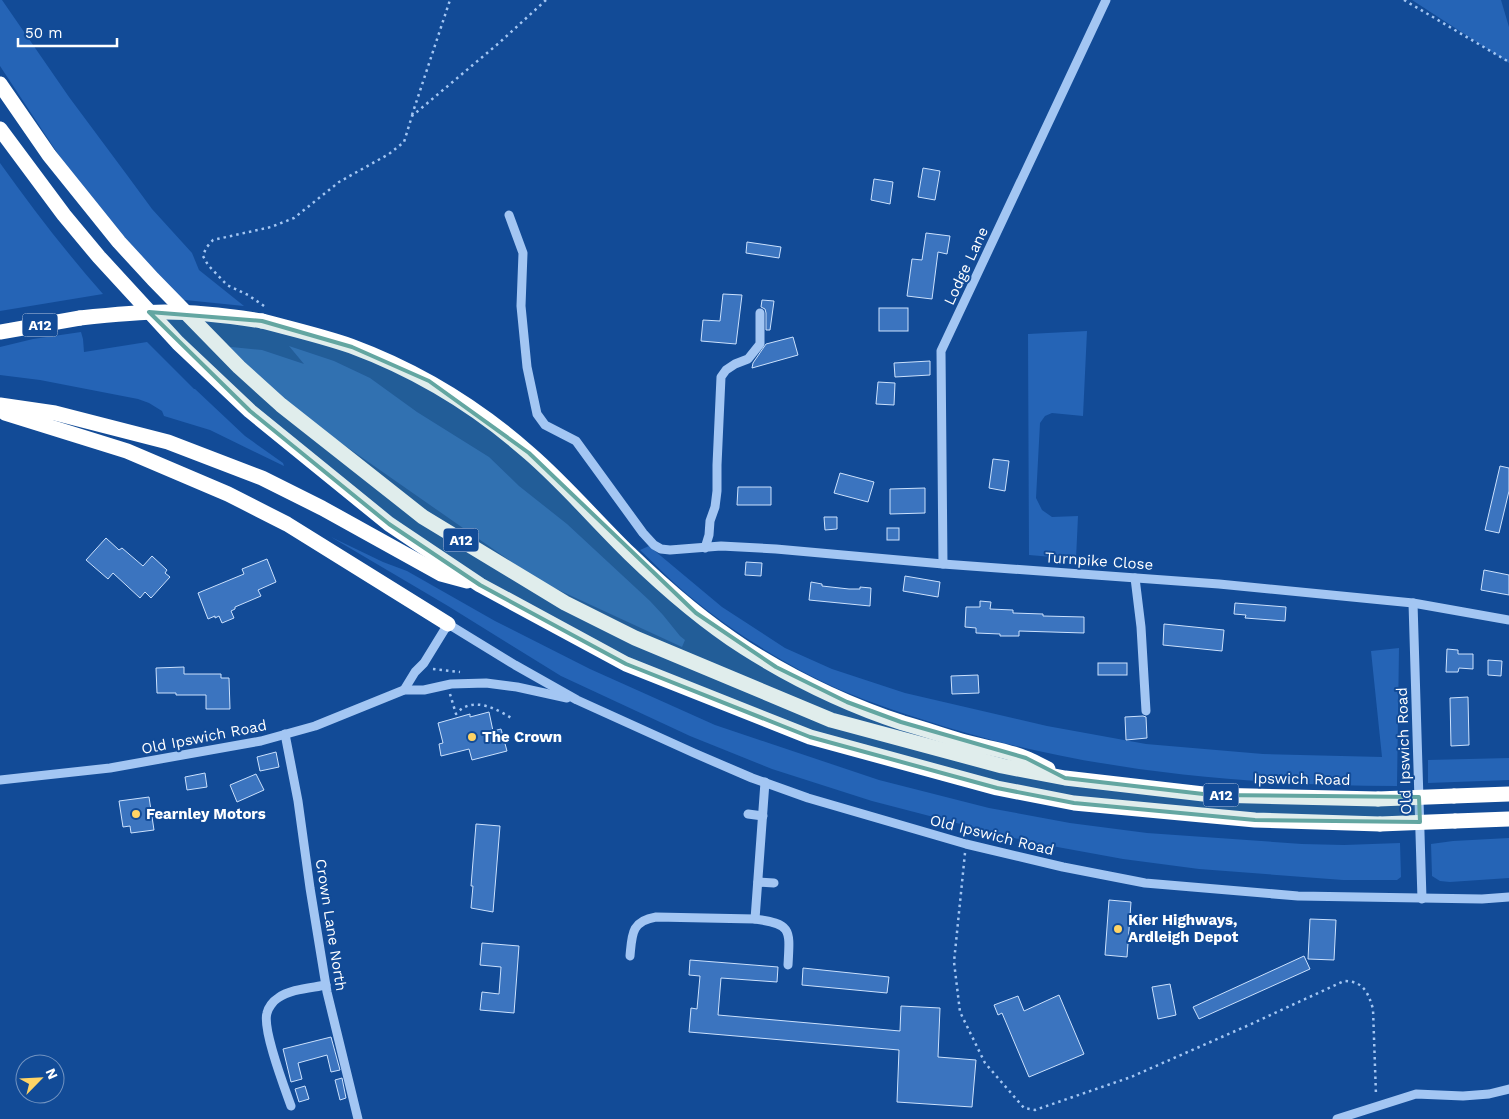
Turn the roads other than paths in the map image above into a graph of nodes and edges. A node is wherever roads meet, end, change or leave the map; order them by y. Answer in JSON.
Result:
{"nodes":[{"id":1,"x":1106,"y":0,"type":"edge"},
{"id":2,"x":0,"y":84,"type":"edge"},
{"id":3,"x":0,"y":130,"type":"edge"},
{"id":4,"x":510,"y":215,"type":"dead end"},
{"id":5,"x":760,"y":313,"type":"dead end"},
{"id":6,"x":0,"y":332,"type":"edge"},
{"id":7,"x":0,"y":405,"type":"edge"},
{"id":8,"x":0,"y":412,"type":"edge"},
{"id":9,"x":705,"y":548,"type":"junction"},
{"id":10,"x":943,"y":564,"type":"junction"},
{"id":11,"x":1135,"y":578,"type":"junction"},
{"id":12,"x":480,"y":585,"type":"junction"},
{"id":13,"x":1413,"y":603,"type":"junction"},
{"id":14,"x":1509,"y":620,"type":"edge"},
{"id":15,"x":448,"y":624,"type":"junction"},
{"id":16,"x":404,"y":690,"type":"junction"},
{"id":17,"x":577,"y":700,"type":"junction"},
{"id":18,"x":1146,"y":711,"type":"dead end"},
{"id":19,"x":285,"y":734,"type":"junction"},
{"id":20,"x":1066,"y":778,"type":"junction"},
{"id":21,"x":0,"y":780,"type":"edge"},
{"id":22,"x":765,"y":782,"type":"junction"},
{"id":23,"x":1509,"y":794,"type":"edge"},
{"id":24,"x":748,"y":814,"type":"dead end"},
{"id":25,"x":763,"y":816,"type":"junction"},
{"id":26,"x":1509,"y":819,"type":"edge"},
{"id":27,"x":758,"y":882,"type":"junction"},
{"id":28,"x":774,"y":883,"type":"dead end"},
{"id":29,"x":1509,"y":897,"type":"edge"},
{"id":30,"x":1422,"y":899,"type":"junction"},
{"id":31,"x":755,"y":919,"type":"junction"},
{"id":32,"x":630,"y":956,"type":"dead end"},
{"id":33,"x":788,"y":965,"type":"dead end"},
{"id":34,"x":326,"y":985,"type":"junction"},
{"id":35,"x":1509,"y":1089,"type":"edge"},
{"id":36,"x":291,"y":1106,"type":"dead end"},
{"id":37,"x":358,"y":1119,"type":"edge"},
{"id":38,"x":1337,"y":1119,"type":"edge"}],
"edges":[{"from":1,"to":10,"type":"street","name":"Lodge Lane"},
{"from":2,"to":20,"type":"highway","number":"A12"},
{"from":3,"to":12,"type":"highway","number":"A12"},
{"from":4,"to":9,"type":"street","name":"Turnpike Close"},
{"from":5,"to":9,"type":"street"},
{"from":6,"to":20,"type":"highway","number":"A12","bridge":true},
{"from":7,"to":12,"type":"highway","number":"A12"},
{"from":8,"to":15,"type":"highway"},
{"from":9,"to":10,"type":"street","name":"Turnpike Close"},
{"from":10,"to":11,"type":"street","name":"Turnpike Close"},
{"from":11,"to":13,"type":"street","name":"Turnpike Close"},
{"from":11,"to":18,"type":"street"},
{"from":12,"to":26,"type":"highway","number":"A12","bridge":true},
{"from":13,"to":14,"type":"street","name":"Turnpike Close"},
{"from":13,"to":30,"type":"street","name":"Old Ipswich Road"},
{"from":15,"to":16,"type":"street"},
{"from":15,"to":17,"type":"street","name":"Old Ipswich Road"},
{"from":16,"to":17,"type":"street","name":"Old Ipswich Road"},
{"from":16,"to":19,"type":"street","name":"Old Ipswich Road"},
{"from":17,"to":22,"type":"street","name":"Old Ipswich Road"},
{"from":19,"to":21,"type":"street","name":"Old Ipswich Road"},
{"from":19,"to":34,"type":"street","name":"Crown Lane North"},
{"from":20,"to":23,"type":"highway","name":"Ipswich Road","number":"A12","bridge":true},
{"from":22,"to":25,"type":"street"},
{"from":22,"to":30,"type":"street","name":"Old Ipswich Road"},
{"from":24,"to":25,"type":"street"},
{"from":25,"to":27,"type":"street"},
{"from":27,"to":28,"type":"street"},
{"from":27,"to":31,"type":"street"},
{"from":29,"to":30,"type":"street","name":"Old Ipswich Road"},
{"from":31,"to":32,"type":"street"},
{"from":31,"to":33,"type":"street"},
{"from":34,"to":36,"type":"street"},
{"from":34,"to":37,"type":"street","name":"Crown Lane North"},
{"from":35,"to":38,"type":"street"}]}
